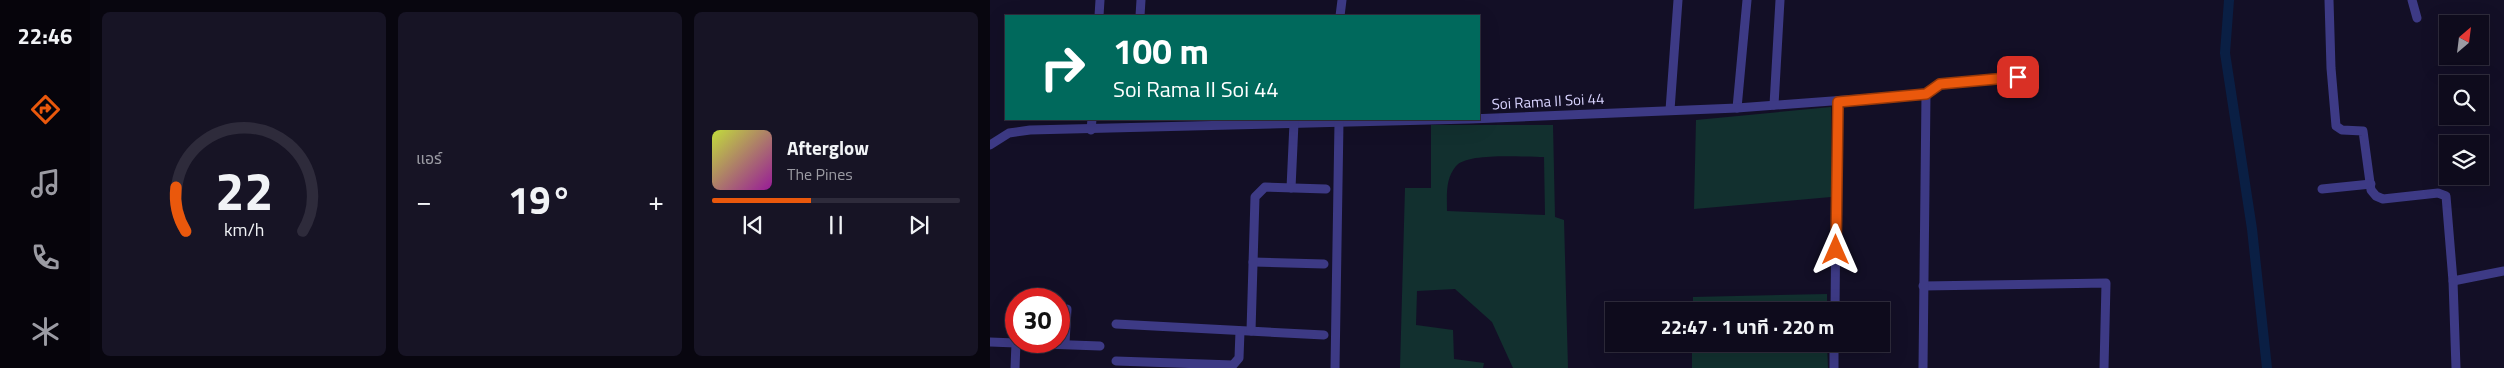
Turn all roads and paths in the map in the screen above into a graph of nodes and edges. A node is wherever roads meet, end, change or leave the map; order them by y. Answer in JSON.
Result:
{"nodes":[{"id":1,"x":1100,"y":0,"type":"edge"},
{"id":2,"x":1141,"y":0,"type":"edge"},
{"id":3,"x":1342,"y":0,"type":"edge"},
{"id":4,"x":1678,"y":0,"type":"edge"},
{"id":5,"x":1747,"y":0,"type":"edge"},
{"id":6,"x":1780,"y":0,"type":"edge"},
{"id":7,"x":2329,"y":0,"type":"edge"},
{"id":8,"x":2412,"y":0,"type":"edge"},
{"id":9,"x":1099,"y":15,"type":"edge"},
{"id":10,"x":1140,"y":15,"type":"edge"},
{"id":11,"x":1340,"y":15,"type":"edge"},
{"id":12,"x":2417,"y":18,"type":"dead end"},
{"id":13,"x":2018,"y":77,"type":"dead end"},
{"id":14,"x":1926,"y":94,"type":"junction"},
{"id":15,"x":1838,"y":102,"type":"junction"},
{"id":16,"x":1774,"y":105,"type":"junction"},
{"id":17,"x":1737,"y":108,"type":"junction"},
{"id":18,"x":1670,"y":110,"type":"junction"},
{"id":19,"x":1092,"y":120,"type":"edge"},
{"id":20,"x":1328,"y":120,"type":"edge"},
{"id":21,"x":1470,"y":120,"type":"edge"},
{"id":22,"x":1480,"y":120,"type":"edge"},
{"id":23,"x":1339,"y":122,"type":"junction"},
{"id":24,"x":1134,"y":123,"type":"edge"},
{"id":25,"x":1294,"y":123,"type":"junction"},
{"id":26,"x":1091,"y":130,"type":"junction"},
{"id":27,"x":990,"y":145,"type":"edge"},
{"id":28,"x":2371,"y":184,"type":"junction"},
{"id":29,"x":1291,"y":188,"type":"junction"},
{"id":30,"x":2322,"y":189,"type":"dead end"},
{"id":31,"x":1326,"y":190,"type":"dead end"},
{"id":32,"x":1254,"y":262,"type":"junction"},
{"id":33,"x":1324,"y":264,"type":"dead end"},
{"id":34,"x":2504,"y":271,"type":"edge"},
{"id":35,"x":2453,"y":280,"type":"junction"},
{"id":36,"x":1923,"y":286,"type":"junction"},
{"id":37,"x":1835,"y":302,"type":"edge"},
{"id":38,"x":1116,"y":324,"type":"dead end"},
{"id":39,"x":1240,"y":331,"type":"junction"},
{"id":40,"x":1251,"y":331,"type":"junction"},
{"id":41,"x":1324,"y":336,"type":"dead end"},
{"id":42,"x":990,"y":342,"type":"edge"},
{"id":43,"x":1005,"y":343,"type":"edge"},
{"id":44,"x":1070,"y":343,"type":"edge"},
{"id":45,"x":1100,"y":346,"type":"dead end"},
{"id":46,"x":1834,"y":352,"type":"edge"},
{"id":47,"x":1016,"y":353,"type":"edge"},
{"id":48,"x":1116,"y":361,"type":"dead end"},
{"id":49,"x":1178,"y":366,"type":"edge"},
{"id":50,"x":1015,"y":368,"type":"edge"},
{"id":51,"x":1335,"y":368,"type":"edge"},
{"id":52,"x":1834,"y":368,"type":"edge"},
{"id":53,"x":1923,"y":368,"type":"edge"},
{"id":54,"x":2104,"y":368,"type":"edge"},
{"id":55,"x":2456,"y":368,"type":"edge"}],
"edges":[{"from":1,"to":9,"type":"street"},
{"from":2,"to":10,"type":"street"},
{"from":3,"to":11,"type":"street"},
{"from":4,"to":18,"type":"street"},
{"from":5,"to":17,"type":"street"},
{"from":6,"to":16,"type":"street"},
{"from":7,"to":28,"type":"street"},
{"from":8,"to":12,"type":"street"},
{"from":13,"to":14,"type":"street","name":"Soi Rama II Soi 44"},
{"from":14,"to":15,"type":"street","name":"Soi Rama II Soi 44"},
{"from":14,"to":36,"type":"street"},
{"from":15,"to":16,"type":"street","name":"Soi Rama II Soi 44"},
{"from":15,"to":37,"type":"street"},
{"from":16,"to":17,"type":"street","name":"Soi Rama II Soi 44"},
{"from":17,"to":18,"type":"street","name":"Soi Rama II Soi 44"},
{"from":18,"to":22,"type":"street","name":"Soi Rama II Soi 44"},
{"from":19,"to":26,"type":"street"},
{"from":20,"to":23,"type":"street","name":"Soi Rama II Soi 44"},
{"from":20,"to":25,"type":"street","name":"Soi Rama II Soi 44"},
{"from":21,"to":23,"type":"street","name":"Soi Rama II Soi 44"},
{"from":23,"to":51,"type":"street"},
{"from":24,"to":25,"type":"street","name":"Soi Rama II Soi 44"},
{"from":24,"to":26,"type":"street","name":"Soi Rama II Soi 44"},
{"from":25,"to":29,"type":"street"},
{"from":26,"to":27,"type":"street","name":"Soi Rama II Soi 44"},
{"from":28,"to":30,"type":"street"},
{"from":28,"to":35,"type":"street"},
{"from":29,"to":31,"type":"street"},
{"from":29,"to":32,"type":"street"},
{"from":32,"to":33,"type":"street"},
{"from":32,"to":40,"type":"street"},
{"from":34,"to":35,"type":"street"},
{"from":35,"to":55,"type":"street"},
{"from":36,"to":53,"type":"street"},
{"from":36,"to":54,"type":"street"},
{"from":38,"to":39,"type":"street"},
{"from":39,"to":40,"type":"street"},
{"from":39,"to":49,"type":"street"},
{"from":40,"to":41,"type":"street"},
{"from":42,"to":43,"type":"street"},
{"from":44,"to":45,"type":"street"},
{"from":46,"to":52,"type":"street"},
{"from":47,"to":50,"type":"street"},
{"from":48,"to":49,"type":"street"}]}
